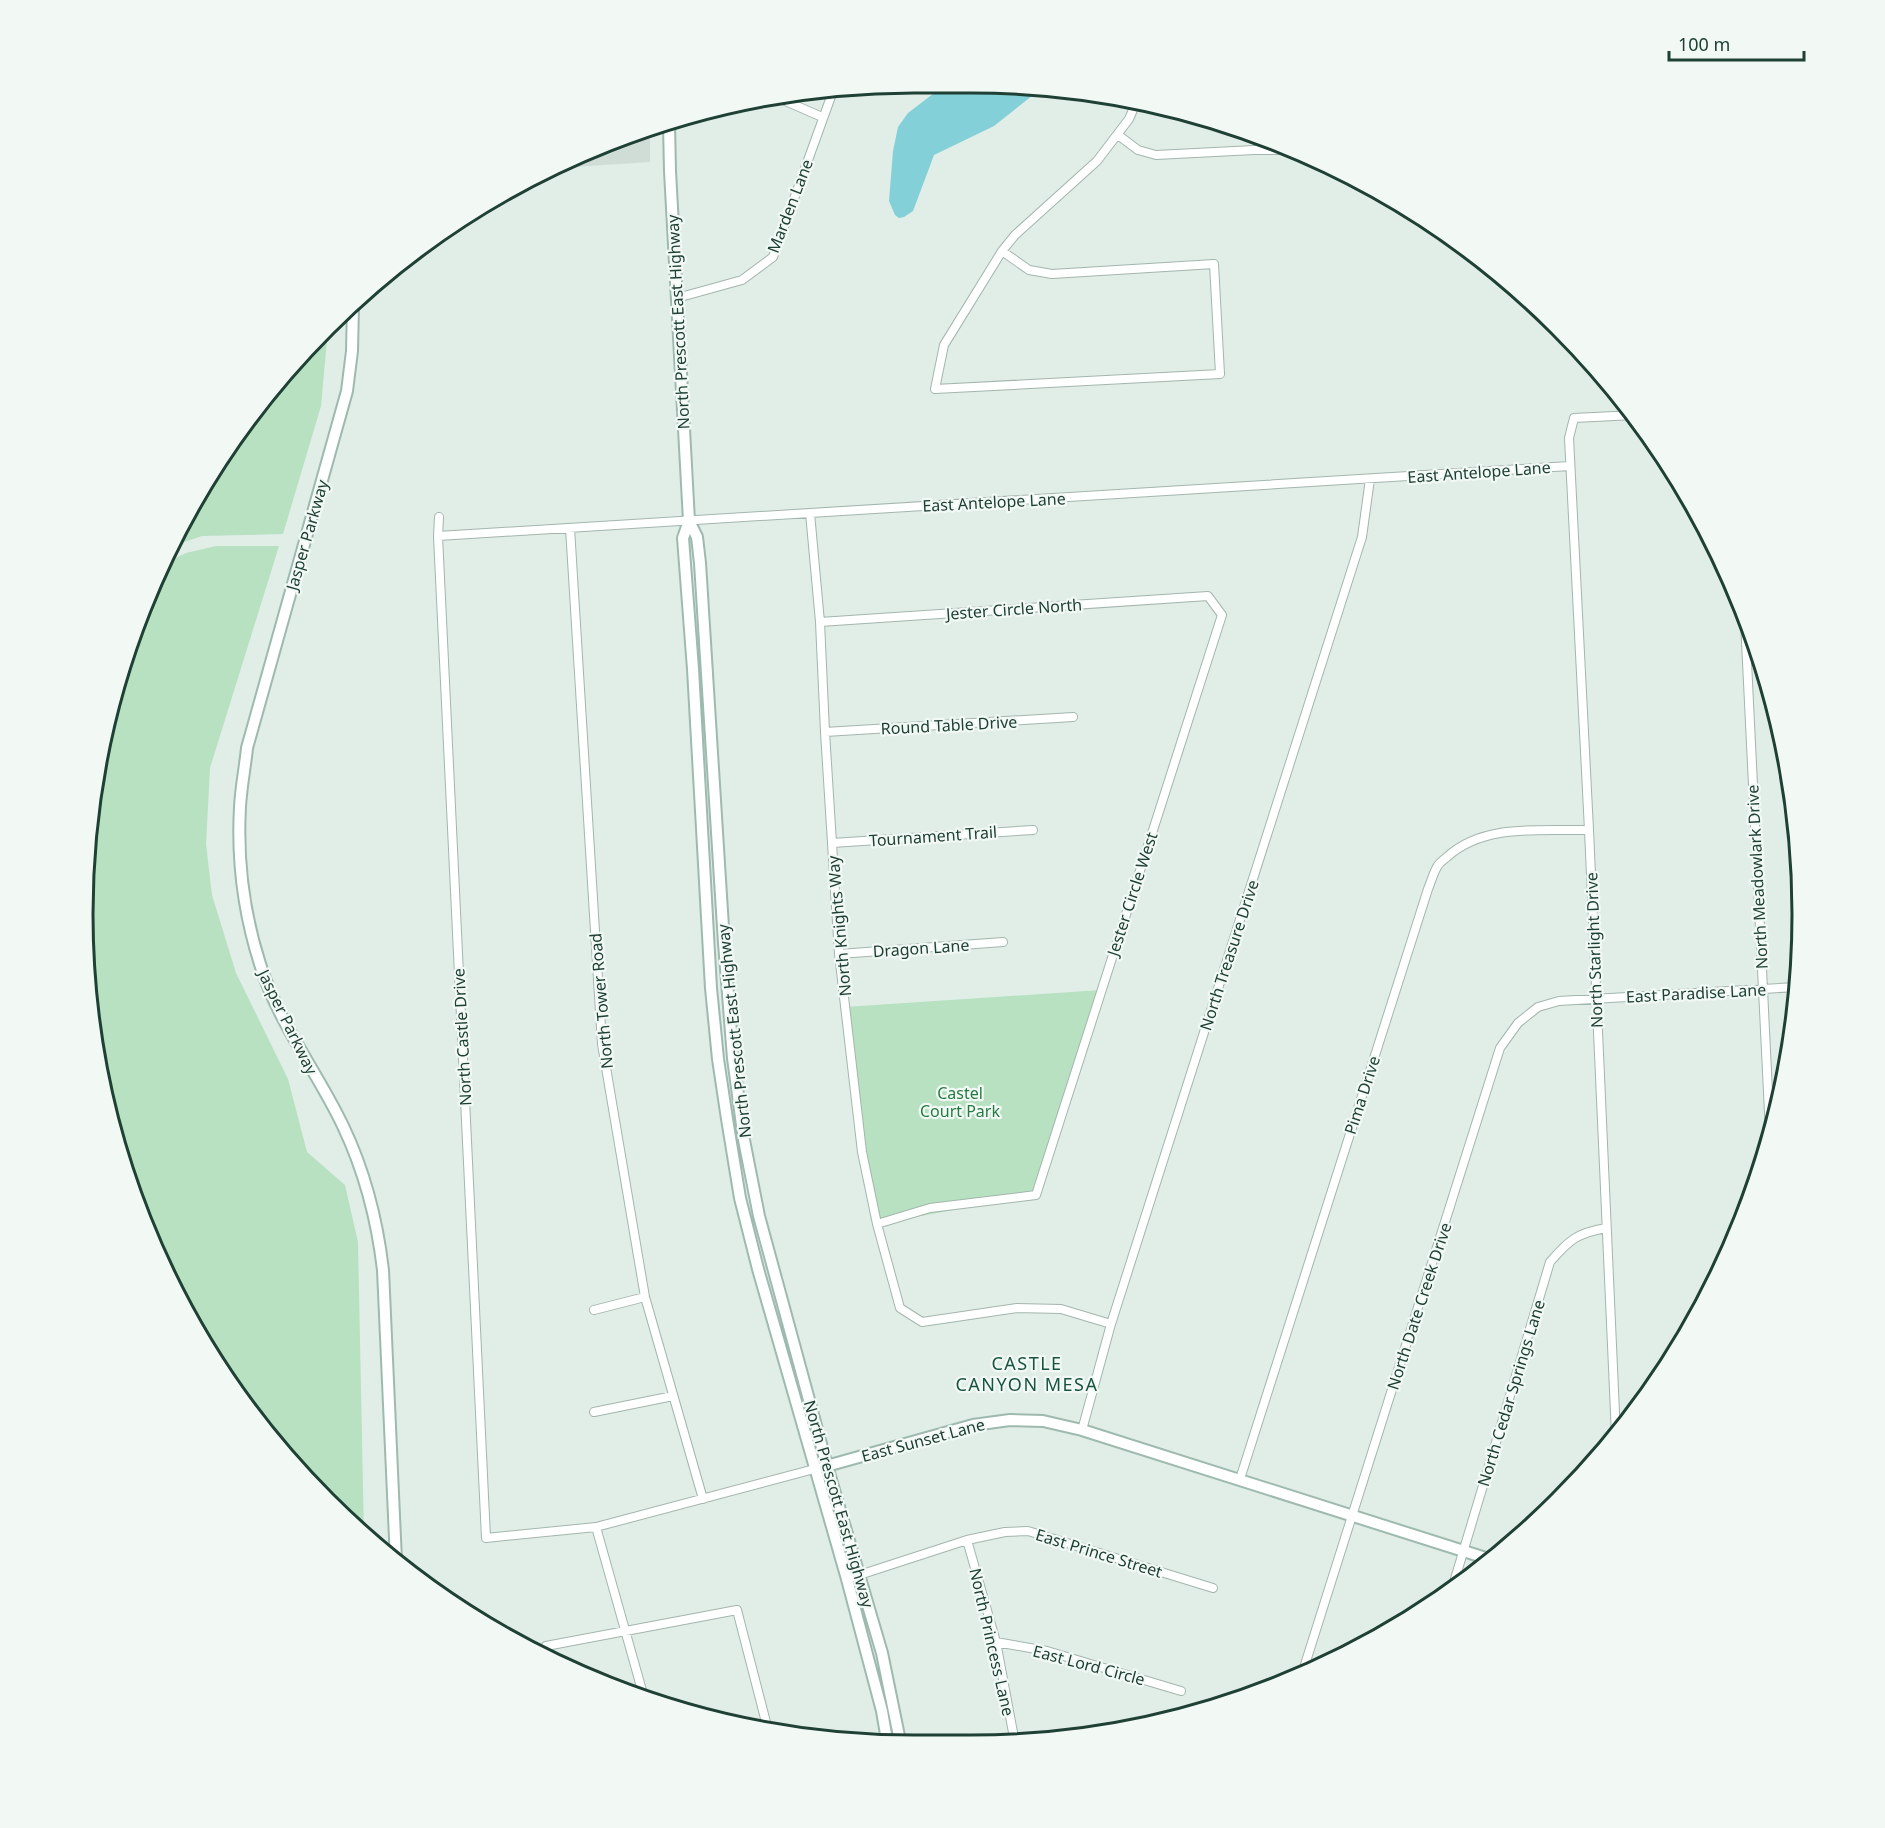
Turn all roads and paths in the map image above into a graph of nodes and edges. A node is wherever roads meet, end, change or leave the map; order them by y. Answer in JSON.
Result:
{"nodes":[{"id":1,"x":830,"y":98,"type":"edge"},
{"id":2,"x":790,"y":103,"type":"edge"},
{"id":3,"x":1133,"y":109,"type":"edge"},
{"id":4,"x":822,"y":117,"type":"junction"},
{"id":5,"x":669,"y":131,"type":"edge"},
{"id":6,"x":1118,"y":135,"type":"junction"},
{"id":7,"x":1273,"y":151,"type":"edge"},
{"id":8,"x":1002,"y":251,"type":"junction"},
{"id":9,"x":677,"y":298,"type":"junction"},
{"id":10,"x":353,"y":315,"type":"edge"},
{"id":11,"x":1623,"y":416,"type":"edge"},
{"id":12,"x":1570,"y":466,"type":"junction"},
{"id":13,"x":1370,"y":479,"type":"junction"},
{"id":14,"x":810,"y":513,"type":"junction"},
{"id":15,"x":439,"y":516,"type":"dead end"},
{"id":16,"x":689,"y":521,"type":"junction"},
{"id":17,"x":570,"y":528,"type":"junction"},
{"id":18,"x":438,"y":536,"type":"junction"},
{"id":19,"x":1208,"y":596,"type":"joint"},
{"id":20,"x":820,"y":622,"type":"junction"},
{"id":21,"x":1746,"y":645,"type":"edge"},
{"id":22,"x":1073,"y":717,"type":"dead end"},
{"id":23,"x":825,"y":732,"type":"junction"},
{"id":24,"x":1033,"y":830,"type":"dead end"},
{"id":25,"x":1589,"y":830,"type":"junction"},
{"id":26,"x":832,"y":843,"type":"junction"},
{"id":27,"x":717,"y":848,"type":"junction"},
{"id":28,"x":703,"y":849,"type":"junction"},
{"id":29,"x":1003,"y":942,"type":"dead end"},
{"id":30,"x":839,"y":954,"type":"junction"},
{"id":31,"x":1788,"y":988,"type":"edge"},
{"id":32,"x":1763,"y":990,"type":"junction"},
{"id":33,"x":1596,"y":999,"type":"junction"},
{"id":34,"x":1769,"y":1106,"type":"edge"},
{"id":35,"x":743,"y":1132,"type":"junction"},
{"id":36,"x":729,"y":1134,"type":"junction"},
{"id":37,"x":876,"y":1224,"type":"junction"},
{"id":38,"x":1606,"y":1228,"type":"junction"},
{"id":39,"x":645,"y":1297,"type":"junction"},
{"id":40,"x":594,"y":1310,"type":"dead end"},
{"id":41,"x":1111,"y":1324,"type":"junction"},
{"id":42,"x":673,"y":1396,"type":"junction"},
{"id":43,"x":594,"y":1412,"type":"dead end"},
{"id":44,"x":1615,"y":1422,"type":"edge"},
{"id":45,"x":1082,"y":1430,"type":"junction"},
{"id":46,"x":820,"y":1468,"type":"junction"},
{"id":47,"x":1240,"y":1479,"type":"junction"},
{"id":48,"x":704,"y":1499,"type":"junction"},
{"id":49,"x":1352,"y":1515,"type":"junction"},
{"id":50,"x":597,"y":1527,"type":"junction"},
{"id":51,"x":486,"y":1538,"type":"joint"},
{"id":52,"x":967,"y":1540,"type":"junction"},
{"id":53,"x":395,"y":1550,"type":"edge"},
{"id":54,"x":1464,"y":1551,"type":"junction"},
{"id":55,"x":1481,"y":1557,"type":"edge"},
{"id":56,"x":859,"y":1575,"type":"junction"},
{"id":57,"x":1456,"y":1576,"type":"edge"},
{"id":58,"x":847,"y":1579,"type":"junction"},
{"id":59,"x":1213,"y":1588,"type":"dead end"},
{"id":60,"x":627,"y":1632,"type":"junction"},
{"id":61,"x":996,"y":1642,"type":"junction"},
{"id":62,"x":546,"y":1647,"type":"edge"},
{"id":63,"x":1305,"y":1663,"type":"edge"},
{"id":64,"x":642,"y":1688,"type":"edge"},
{"id":65,"x":1181,"y":1691,"type":"dead end"},
{"id":66,"x":766,"y":1721,"type":"edge"},
{"id":67,"x":1014,"y":1733,"type":"edge"},
{"id":68,"x":886,"y":1734,"type":"edge"},
{"id":69,"x":899,"y":1734,"type":"edge"}],
"edges":[{"from":1,"to":4,"type":"street","name":"Marden Lane"},
{"from":2,"to":4,"type":"street"},
{"from":3,"to":6,"type":"street"},
{"from":4,"to":9,"type":"street","name":"Marden Lane"},
{"from":5,"to":9,"type":"street","name":"North Prescott East Highway"},
{"from":6,"to":7,"type":"street"},
{"from":6,"to":8,"type":"street"},
{"from":8,"to":8,"type":"street"},
{"from":9,"to":16,"type":"street","name":"North Prescott East Highway"},
{"from":10,"to":53,"type":"street","name":"Jasper Parkway"},
{"from":11,"to":12,"type":"street","name":"North Starlight Drive"},
{"from":12,"to":13,"type":"street","name":"East Antelope Lane"},
{"from":12,"to":25,"type":"street","name":"North Starlight Drive"},
{"from":13,"to":14,"type":"street","name":"East Antelope Lane"},
{"from":13,"to":41,"type":"street","name":"North Treasure Drive"},
{"from":14,"to":16,"type":"street","name":"East Antelope Lane"},
{"from":14,"to":20,"type":"street","name":"North Knights Way"},
{"from":15,"to":18,"type":"street"},
{"from":16,"to":17,"type":"street","name":"East Antelope Lane"},
{"from":16,"to":27,"type":"street","name":"North Prescott East Highway"},
{"from":16,"to":28,"type":"street","name":"North Prescott East Highway"},
{"from":17,"to":18,"type":"street","name":"East Antelope Lane"},
{"from":17,"to":39,"type":"street","name":"North Tower Road"},
{"from":18,"to":51,"type":"street","name":"North Castle Drive"},
{"from":19,"to":20,"type":"street","name":"Jester Circle North"},
{"from":19,"to":37,"type":"street","name":"Jester Circle West"},
{"from":20,"to":23,"type":"street","name":"North Knights Way"},
{"from":21,"to":32,"type":"street","name":"North Meadowlark Drive"},
{"from":22,"to":23,"type":"street","name":"Round Table Drive"},
{"from":23,"to":26,"type":"street","name":"North Knights Way"},
{"from":24,"to":26,"type":"street","name":"Tournament Trail"},
{"from":25,"to":33,"type":"street","name":"North Starlight Drive"},
{"from":25,"to":47,"type":"street","name":"Pima Drive"},
{"from":26,"to":30,"type":"street","name":"North Knights Way"},
{"from":27,"to":28,"type":"street"},
{"from":27,"to":35,"type":"street","name":"North Prescott East Highway"},
{"from":28,"to":36,"type":"street","name":"North Prescott East Highway"},
{"from":29,"to":30,"type":"street","name":"Dragon Lane"},
{"from":30,"to":37,"type":"street","name":"North Knights Way"},
{"from":31,"to":32,"type":"street","name":"East Paradise Lane"},
{"from":32,"to":33,"type":"street","name":"East Paradise Lane"},
{"from":32,"to":34,"type":"street","name":"North Meadowlark Drive"},
{"from":33,"to":38,"type":"street","name":"North Starlight Drive"},
{"from":33,"to":49,"type":"street","name":"North Date Creek Drive"},
{"from":35,"to":36,"type":"street"},
{"from":35,"to":46,"type":"street","name":"North Prescott East Highway"},
{"from":36,"to":46,"type":"street","name":"North Prescott East Highway"},
{"from":37,"to":41,"type":"street","name":"North Knights Way"},
{"from":38,"to":44,"type":"street","name":"North Starlight Drive"},
{"from":38,"to":54,"type":"street","name":"North Cedar Springs Lane"},
{"from":39,"to":40,"type":"street"},
{"from":39,"to":42,"type":"street","name":"North Tower Road"},
{"from":41,"to":45,"type":"street","name":"North Treasure Drive"},
{"from":42,"to":43,"type":"street"},
{"from":42,"to":48,"type":"street","name":"North Tower Road"},
{"from":45,"to":46,"type":"street","name":"East Sunset Lane"},
{"from":45,"to":47,"type":"street","name":"East Sunset Lane"},
{"from":46,"to":48,"type":"street","name":"East Sunset Lane"},
{"from":46,"to":56,"type":"street","name":"North Prescott East Highway"},
{"from":46,"to":58,"type":"street","name":"North Prescott East Highway"},
{"from":47,"to":49,"type":"street","name":"East Sunset Lane"},
{"from":48,"to":50,"type":"street","name":"East Sunset Lane"},
{"from":49,"to":54,"type":"street","name":"East Sunset Lane"},
{"from":49,"to":63,"type":"street","name":"North Date Creek Drive"},
{"from":50,"to":51,"type":"street","name":"East Sunset Lane"},
{"from":50,"to":60,"type":"street"},
{"from":52,"to":56,"type":"street","name":"East Prince Street"},
{"from":52,"to":59,"type":"street","name":"East Prince Street"},
{"from":52,"to":61,"type":"street","name":"North Princess Lane"},
{"from":54,"to":55,"type":"street","name":"East Sunset Lane"},
{"from":54,"to":57,"type":"street","name":"North Cedar Springs Lane"},
{"from":56,"to":58,"type":"street","name":"East Prince Street"},
{"from":56,"to":69,"type":"street","name":"North Prescott East Highway"},
{"from":58,"to":68,"type":"street","name":"North Prescott East Highway"},
{"from":60,"to":62,"type":"street"},
{"from":60,"to":64,"type":"street"},
{"from":60,"to":66,"type":"street"},
{"from":61,"to":65,"type":"street","name":"East Lord Circle"},
{"from":61,"to":67,"type":"street","name":"North Princess Lane"}]}
